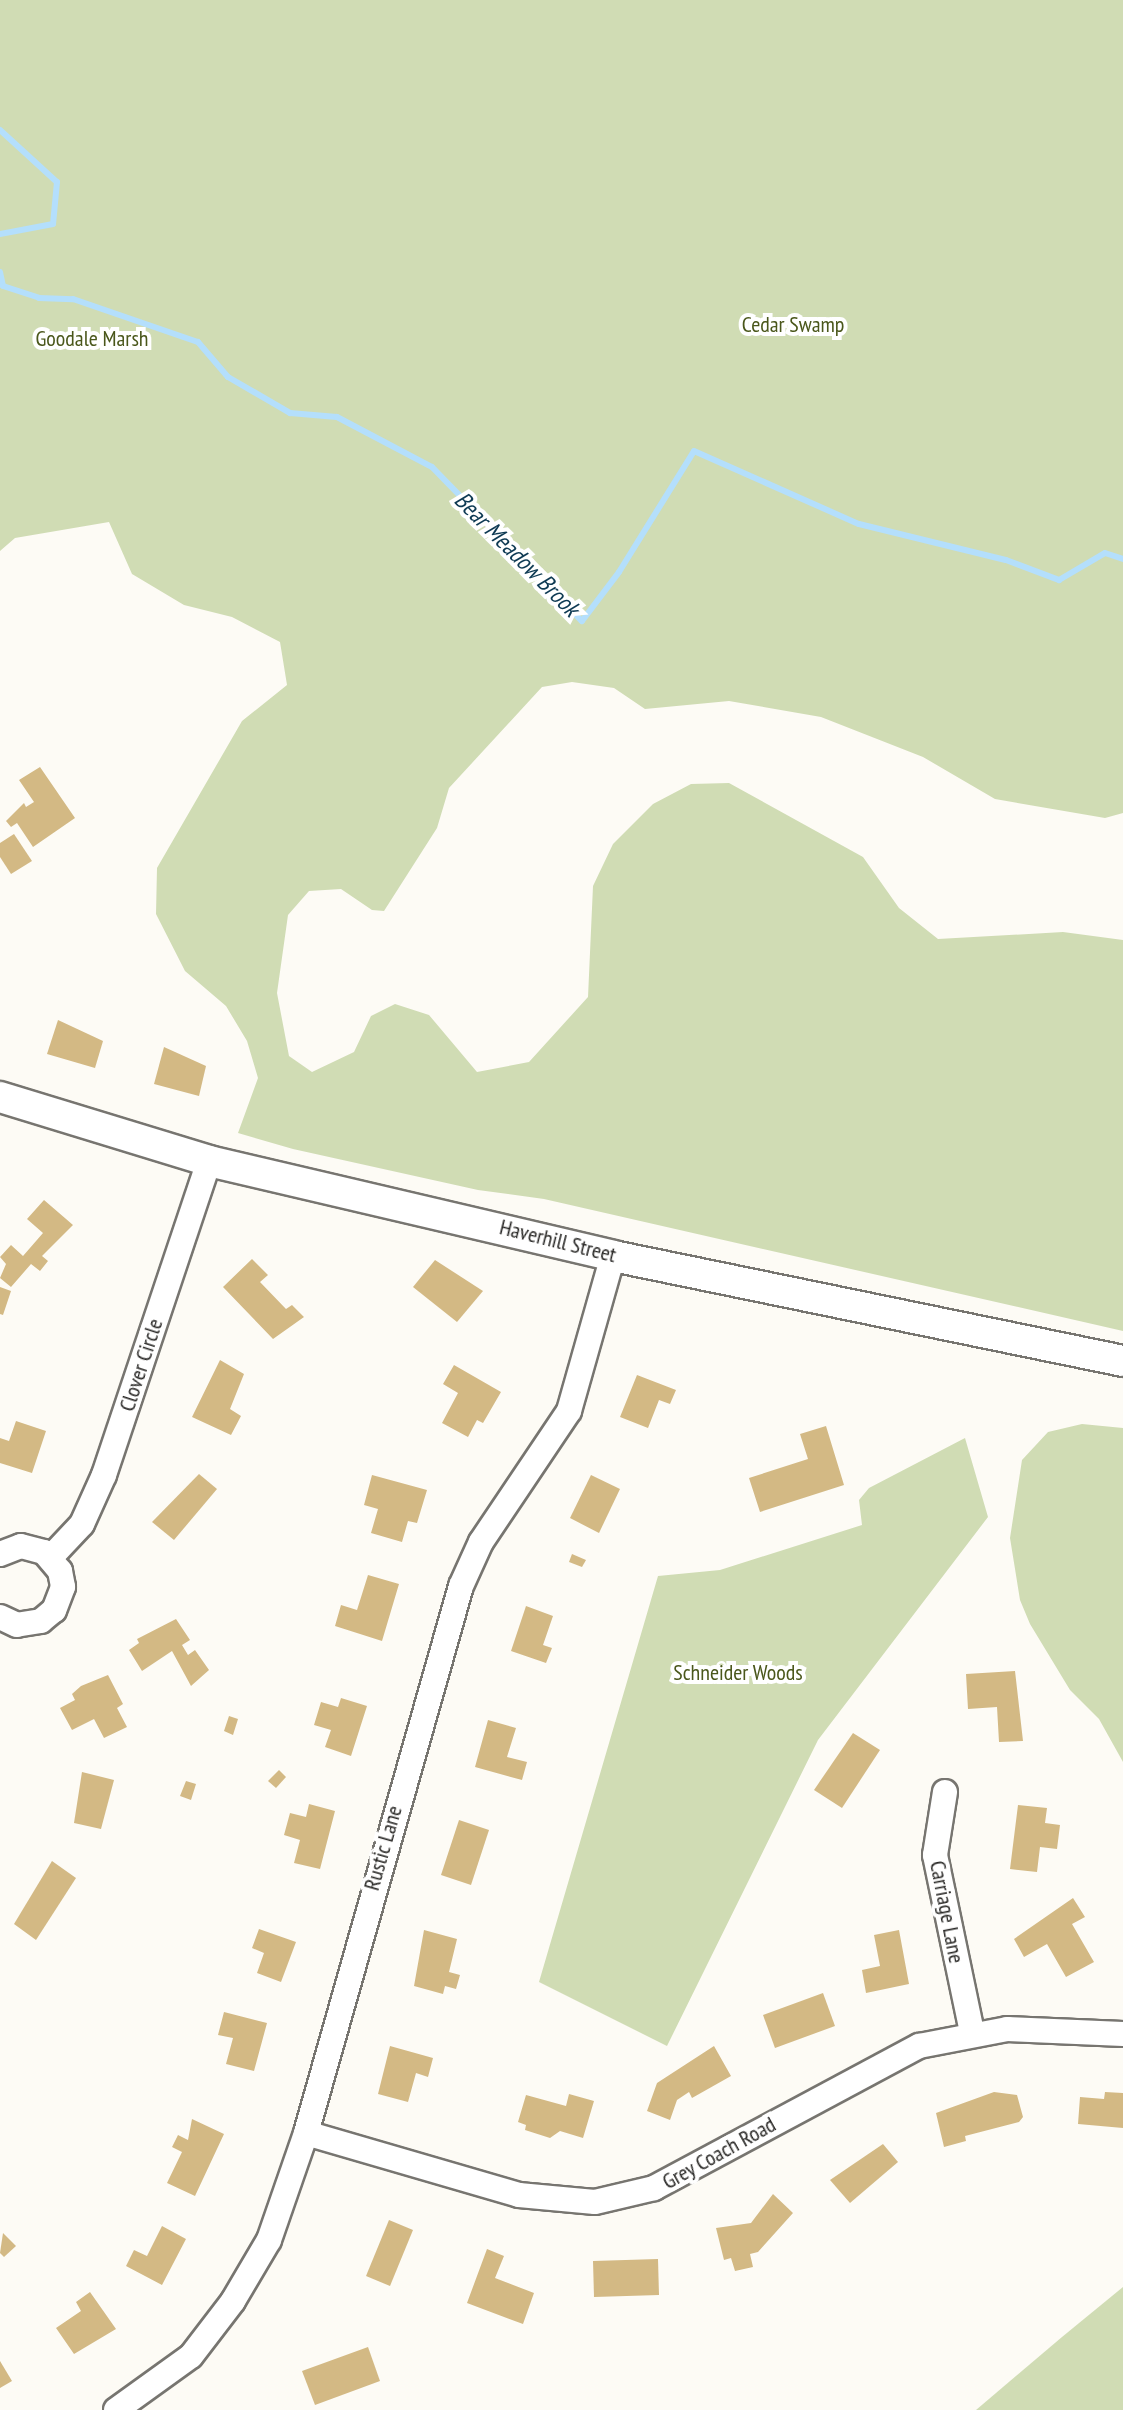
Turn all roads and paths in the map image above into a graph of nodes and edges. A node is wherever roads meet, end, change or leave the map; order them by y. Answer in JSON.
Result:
{"nodes":[{"id":1,"x":0,"y":1097,"type":"edge"},
{"id":2,"x":209,"y":1161,"type":"junction"},
{"id":3,"x":613,"y":1256,"type":"junction"},
{"id":4,"x":1123,"y":1361,"type":"edge"},
{"id":5,"x":0,"y":1554,"type":"edge"},
{"id":6,"x":51,"y":1557,"type":"junction"},
{"id":7,"x":0,"y":1617,"type":"edge"},
{"id":8,"x":945,"y":1792,"type":"dead end"},
{"id":9,"x":972,"y":2032,"type":"junction"},
{"id":10,"x":1123,"y":2034,"type":"edge"},
{"id":11,"x":306,"y":2133,"type":"junction"},
{"id":12,"x":116,"y":2410,"type":"edge"}],
"edges":[{"from":1,"to":2,"type":"street","name":"Haverhill Street"},
{"from":2,"to":3,"type":"street","name":"Haverhill Street"},
{"from":2,"to":6,"type":"street","name":"Clover Circle"},
{"from":3,"to":4,"type":"street","name":"Haverhill Street"},
{"from":3,"to":11,"type":"street","name":"Rustic Lane"},
{"from":5,"to":6,"type":"street"},
{"from":6,"to":7,"type":"street"},
{"from":8,"to":9,"type":"street","name":"Carriage Lane"},
{"from":9,"to":10,"type":"street","name":"Grey Coach Road"},
{"from":9,"to":11,"type":"street","name":"Grey Coach Road"},
{"from":11,"to":12,"type":"street","name":"Rustic Lane"}]}
